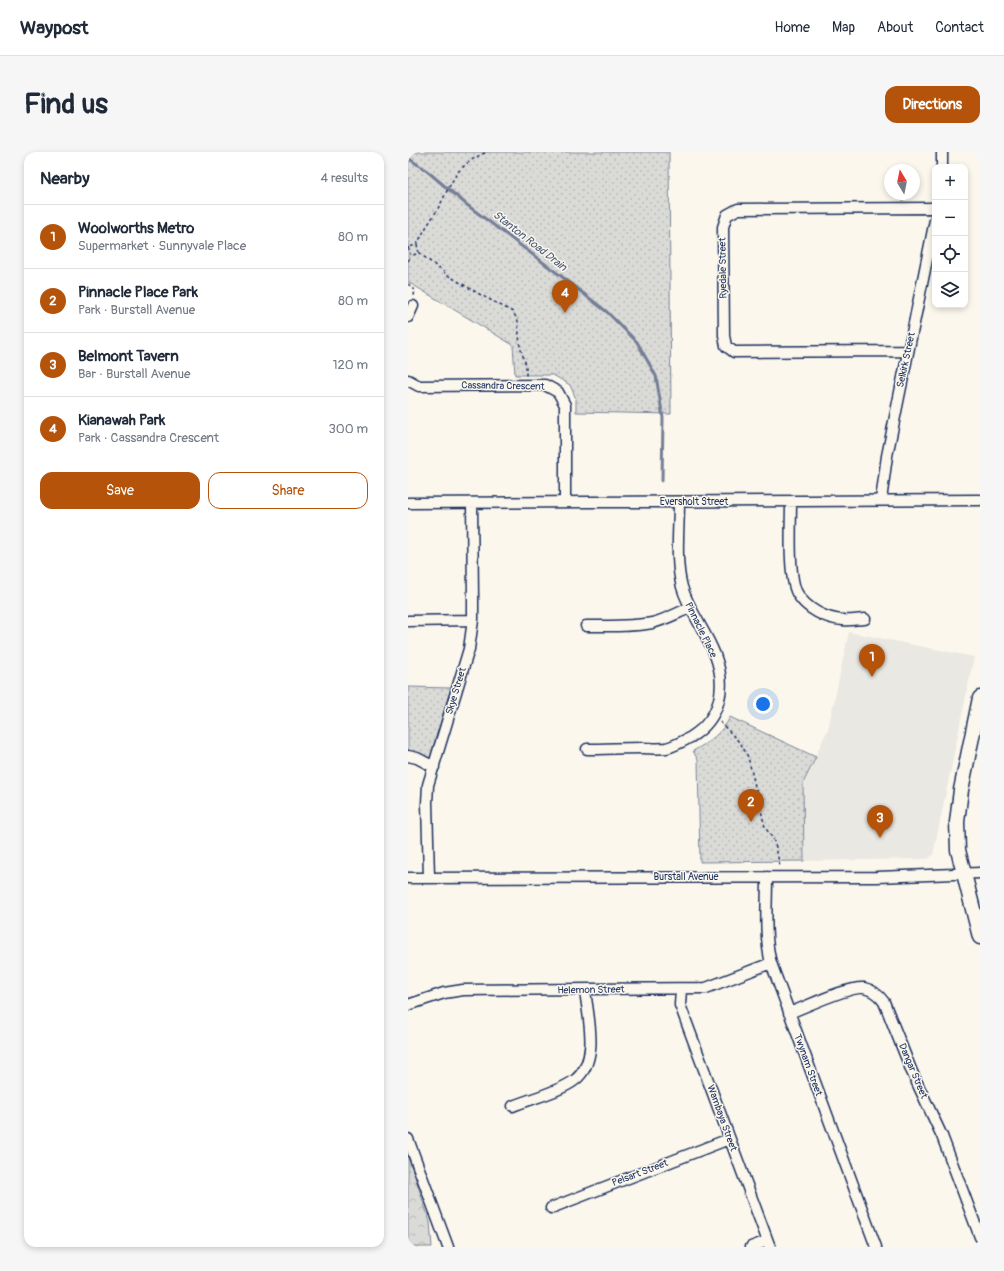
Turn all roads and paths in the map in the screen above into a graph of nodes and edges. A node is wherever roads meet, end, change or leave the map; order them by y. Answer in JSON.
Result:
{"nodes":[{"id":1,"x":488,"y":152,"type":"edge"},
{"id":2,"x":942,"y":152,"type":"edge"},
{"id":3,"x":942,"y":164,"type":"edge"},
{"id":4,"x":932,"y":208,"type":"edge"},
{"id":5,"x":932,"y":235,"type":"edge"},
{"id":6,"x":417,"y":245,"type":"junction"},
{"id":7,"x":408,"y":247,"type":"edge"},
{"id":8,"x":419,"y":253,"type":"junction"},
{"id":9,"x":411,"y":256,"type":"junction"},
{"id":10,"x":408,"y":261,"type":"edge"},
{"id":11,"x":408,"y":284,"type":"edge"},
{"id":12,"x":413,"y":306,"type":"joint"},
{"id":13,"x":408,"y":317,"type":"edge"},
{"id":14,"x":908,"y":351,"type":"junction"},
{"id":15,"x":408,"y":380,"type":"edge"},
{"id":16,"x":526,"y":385,"type":"junction"},
{"id":17,"x":881,"y":500,"type":"junction"},
{"id":18,"x":980,"y":500,"type":"edge"},
{"id":19,"x":565,"y":502,"type":"junction"},
{"id":20,"x":679,"y":502,"type":"junction"},
{"id":21,"x":791,"y":502,"type":"junction"},
{"id":22,"x":472,"y":503,"type":"junction"},
{"id":23,"x":408,"y":504,"type":"edge"},
{"id":24,"x":690,"y":608,"type":"junction"},
{"id":25,"x":865,"y":619,"type":"dead end"},
{"id":26,"x":473,"y":620,"type":"junction"},
{"id":27,"x":408,"y":621,"type":"edge"},
{"id":28,"x":586,"y":626,"type":"dead end"},
{"id":29,"x":980,"y":698,"type":"edge"},
{"id":30,"x":713,"y":715,"type":"junction"},
{"id":31,"x":587,"y":749,"type":"dead end"},
{"id":32,"x":408,"y":756,"type":"edge"},
{"id":33,"x":434,"y":767,"type":"junction"},
{"id":34,"x":780,"y":867,"type":"dead end"},
{"id":35,"x":980,"y":873,"type":"edge"},
{"id":36,"x":963,"y":874,"type":"junction"},
{"id":37,"x":429,"y":877,"type":"junction"},
{"id":38,"x":767,"y":877,"type":"junction"},
{"id":39,"x":408,"y":878,"type":"edge"},
{"id":40,"x":980,"y":937,"type":"edge"},
{"id":41,"x":771,"y":963,"type":"junction"},
{"id":42,"x":681,"y":988,"type":"junction"},
{"id":43,"x":585,"y":990,"type":"junction"},
{"id":44,"x":408,"y":1005,"type":"edge"},
{"id":45,"x":789,"y":1014,"type":"junction"},
{"id":46,"x":512,"y":1106,"type":"dead end"},
{"id":47,"x":729,"y":1138,"type":"junction"},
{"id":48,"x":408,"y":1139,"type":"edge"},
{"id":49,"x":551,"y":1208,"type":"dead end"},
{"id":50,"x":980,"y":1237,"type":"edge"},
{"id":51,"x":769,"y":1244,"type":"edge"},
{"id":52,"x":448,"y":1247,"type":"edge"},
{"id":53,"x":751,"y":1247,"type":"edge"},
{"id":54,"x":876,"y":1247,"type":"edge"}],
"edges":[{"from":1,"to":6,"type":"path"},
{"from":2,"to":3,"type":"street"},
{"from":4,"to":14,"type":"street","name":"Ryedale Street"},
{"from":5,"to":14,"type":"street","name":"Selkirk Street"},
{"from":6,"to":7,"type":"path"},
{"from":6,"to":8,"type":"path"},
{"from":7,"to":9,"type":"path"},
{"from":8,"to":9,"type":"path"},
{"from":8,"to":16,"type":"path"},
{"from":9,"to":10,"type":"path"},
{"from":11,"to":12,"type":"path"},
{"from":12,"to":13,"type":"street"},
{"from":14,"to":17,"type":"street","name":"Selkirk Street"},
{"from":15,"to":16,"type":"street","name":"Cassandra Crescent"},
{"from":16,"to":19,"type":"street","name":"Cassandra Crescent"},
{"from":17,"to":18,"type":"street","name":"Eversholt Street"},
{"from":17,"to":21,"type":"street","name":"Eversholt Street"},
{"from":19,"to":20,"type":"street","name":"Eversholt Street"},
{"from":19,"to":22,"type":"street","name":"Eversholt Street"},
{"from":20,"to":21,"type":"street","name":"Eversholt Street"},
{"from":20,"to":24,"type":"street","name":"Pinnacle Place"},
{"from":21,"to":25,"type":"street"},
{"from":22,"to":23,"type":"street","name":"Eversholt Street"},
{"from":22,"to":26,"type":"street","name":"Skye Street"},
{"from":24,"to":28,"type":"street"},
{"from":24,"to":30,"type":"street","name":"Pinnacle Place"},
{"from":26,"to":27,"type":"street"},
{"from":26,"to":33,"type":"street","name":"Skye Street"},
{"from":29,"to":36,"type":"main road"},
{"from":30,"to":31,"type":"street","name":"Pinnacle Place"},
{"from":30,"to":34,"type":"path"},
{"from":32,"to":33,"type":"street"},
{"from":33,"to":37,"type":"street","name":"Skye Street"},
{"from":35,"to":36,"type":"street","name":"Burstall Avenue"},
{"from":36,"to":38,"type":"street","name":"Burstall Avenue"},
{"from":36,"to":40,"type":"main road"},
{"from":37,"to":38,"type":"street","name":"Burstall Avenue"},
{"from":37,"to":39,"type":"street","name":"Burstall Avenue"},
{"from":38,"to":41,"type":"street","name":"Twynam Street"},
{"from":41,"to":42,"type":"street","name":"Helemon Street"},
{"from":41,"to":45,"type":"street","name":"Twynam Street"},
{"from":42,"to":43,"type":"street","name":"Helemon Street"},
{"from":42,"to":47,"type":"street","name":"Wambaya Street"},
{"from":43,"to":44,"type":"street","name":"Helemon Street"},
{"from":43,"to":46,"type":"street"},
{"from":45,"to":50,"type":"street","name":"Dangar Street"},
{"from":45,"to":54,"type":"street","name":"Twynam Street"},
{"from":47,"to":49,"type":"street","name":"Pelsart Street"},
{"from":47,"to":51,"type":"street","name":"Wambaya Street"},
{"from":48,"to":52,"type":"street"},
{"from":51,"to":53,"type":"street"}]}
